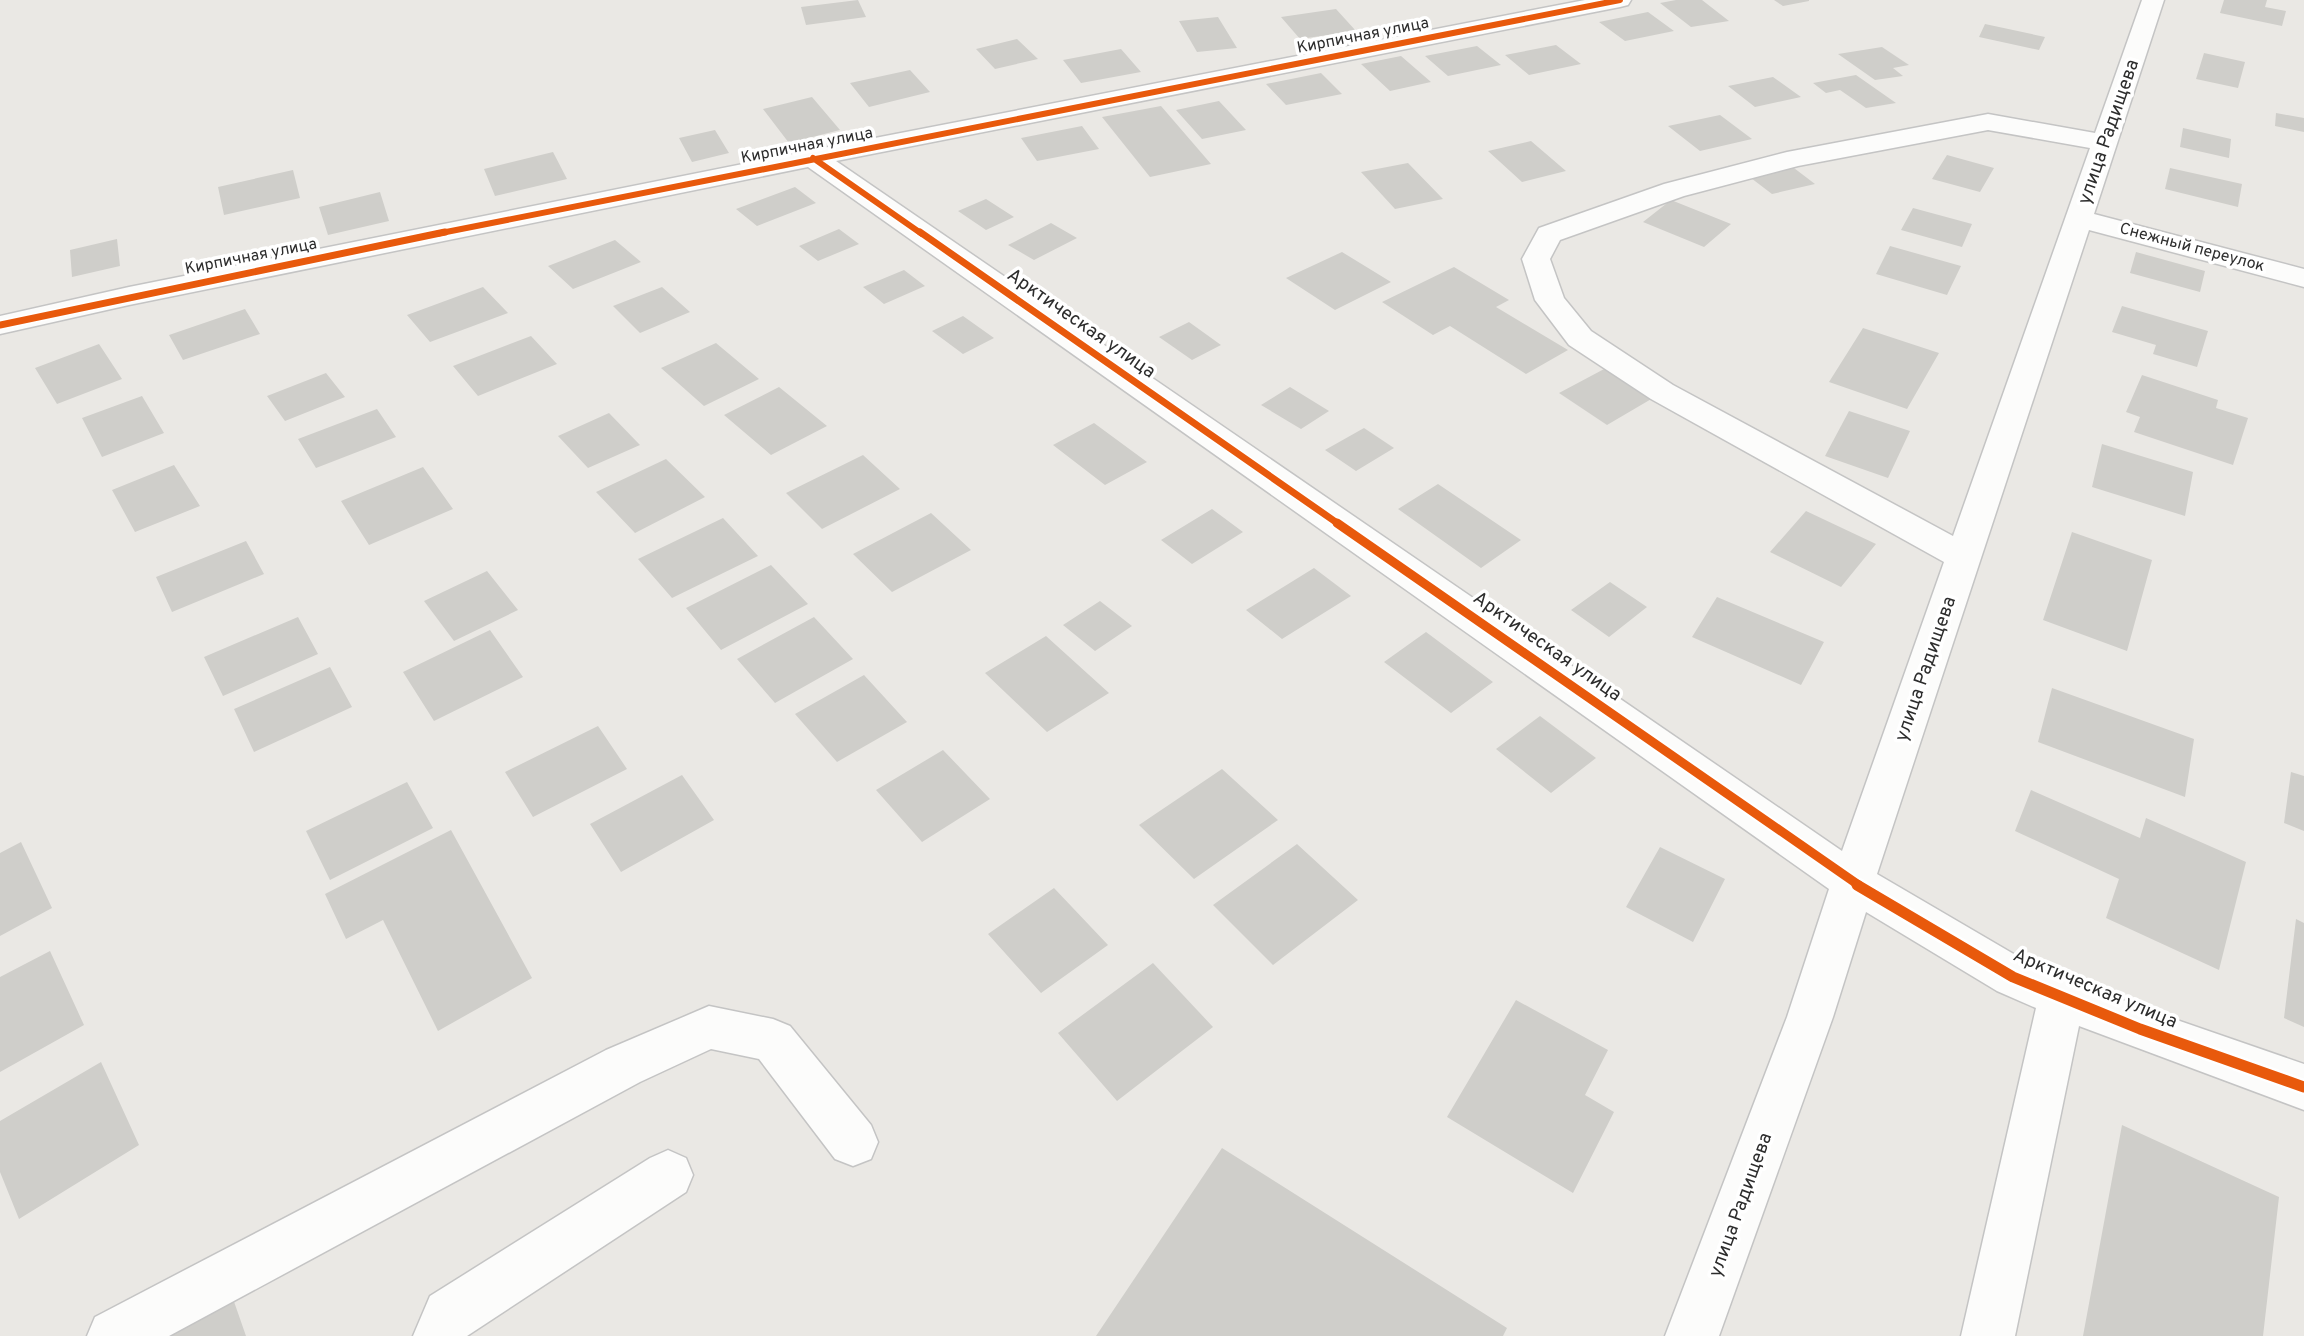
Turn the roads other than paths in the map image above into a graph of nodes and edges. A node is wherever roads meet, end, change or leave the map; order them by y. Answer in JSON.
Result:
{"nodes":[{"id":1,"x":1620,"y":0,"type":"edge"},
{"id":2,"x":2153,"y":0,"type":"edge"},
{"id":3,"x":2105,"y":143,"type":"junction"},
{"id":4,"x":813,"y":159,"type":"junction"},
{"id":5,"x":2080,"y":219,"type":"junction"},
{"id":6,"x":2304,"y":278,"type":"edge"},
{"id":7,"x":0,"y":325,"type":"edge"},
{"id":8,"x":1964,"y":557,"type":"junction"},
{"id":9,"x":1853,"y":882,"type":"junction"},
{"id":10,"x":2062,"y":997,"type":"junction"},
{"id":11,"x":2304,"y":1087,"type":"edge"},
{"id":12,"x":853,"y":1142,"type":"dead end"},
{"id":13,"x":668,"y":1175,"type":"dead end"},
{"id":14,"x":114,"y":1336,"type":"edge"},
{"id":15,"x":440,"y":1336,"type":"edge"},
{"id":16,"x":1692,"y":1336,"type":"edge"},
{"id":17,"x":1987,"y":1336,"type":"edge"}],
"edges":[{"from":1,"to":4,"type":"street","name":"Кирпичная улица"},
{"from":2,"to":3,"type":"street","name":"улица Радищева"},
{"from":3,"to":5,"type":"street","name":"улица Радищева"},
{"from":3,"to":8,"type":"street"},
{"from":4,"to":7,"type":"street","name":"Кирпичная улица"},
{"from":4,"to":9,"type":"street","name":"Арктическая улица"},
{"from":5,"to":6,"type":"street","name":"Снежный переулок"},
{"from":5,"to":8,"type":"street","name":"улица Радищева"},
{"from":8,"to":9,"type":"street","name":"улица Радищева"},
{"from":9,"to":10,"type":"street","name":"Арктическая улица"},
{"from":9,"to":16,"type":"street","name":"улица Радищева"},
{"from":10,"to":11,"type":"street","name":"Арктическая улица"},
{"from":10,"to":17,"type":"street"},
{"from":12,"to":14,"type":"street"},
{"from":13,"to":15,"type":"street"}]}
